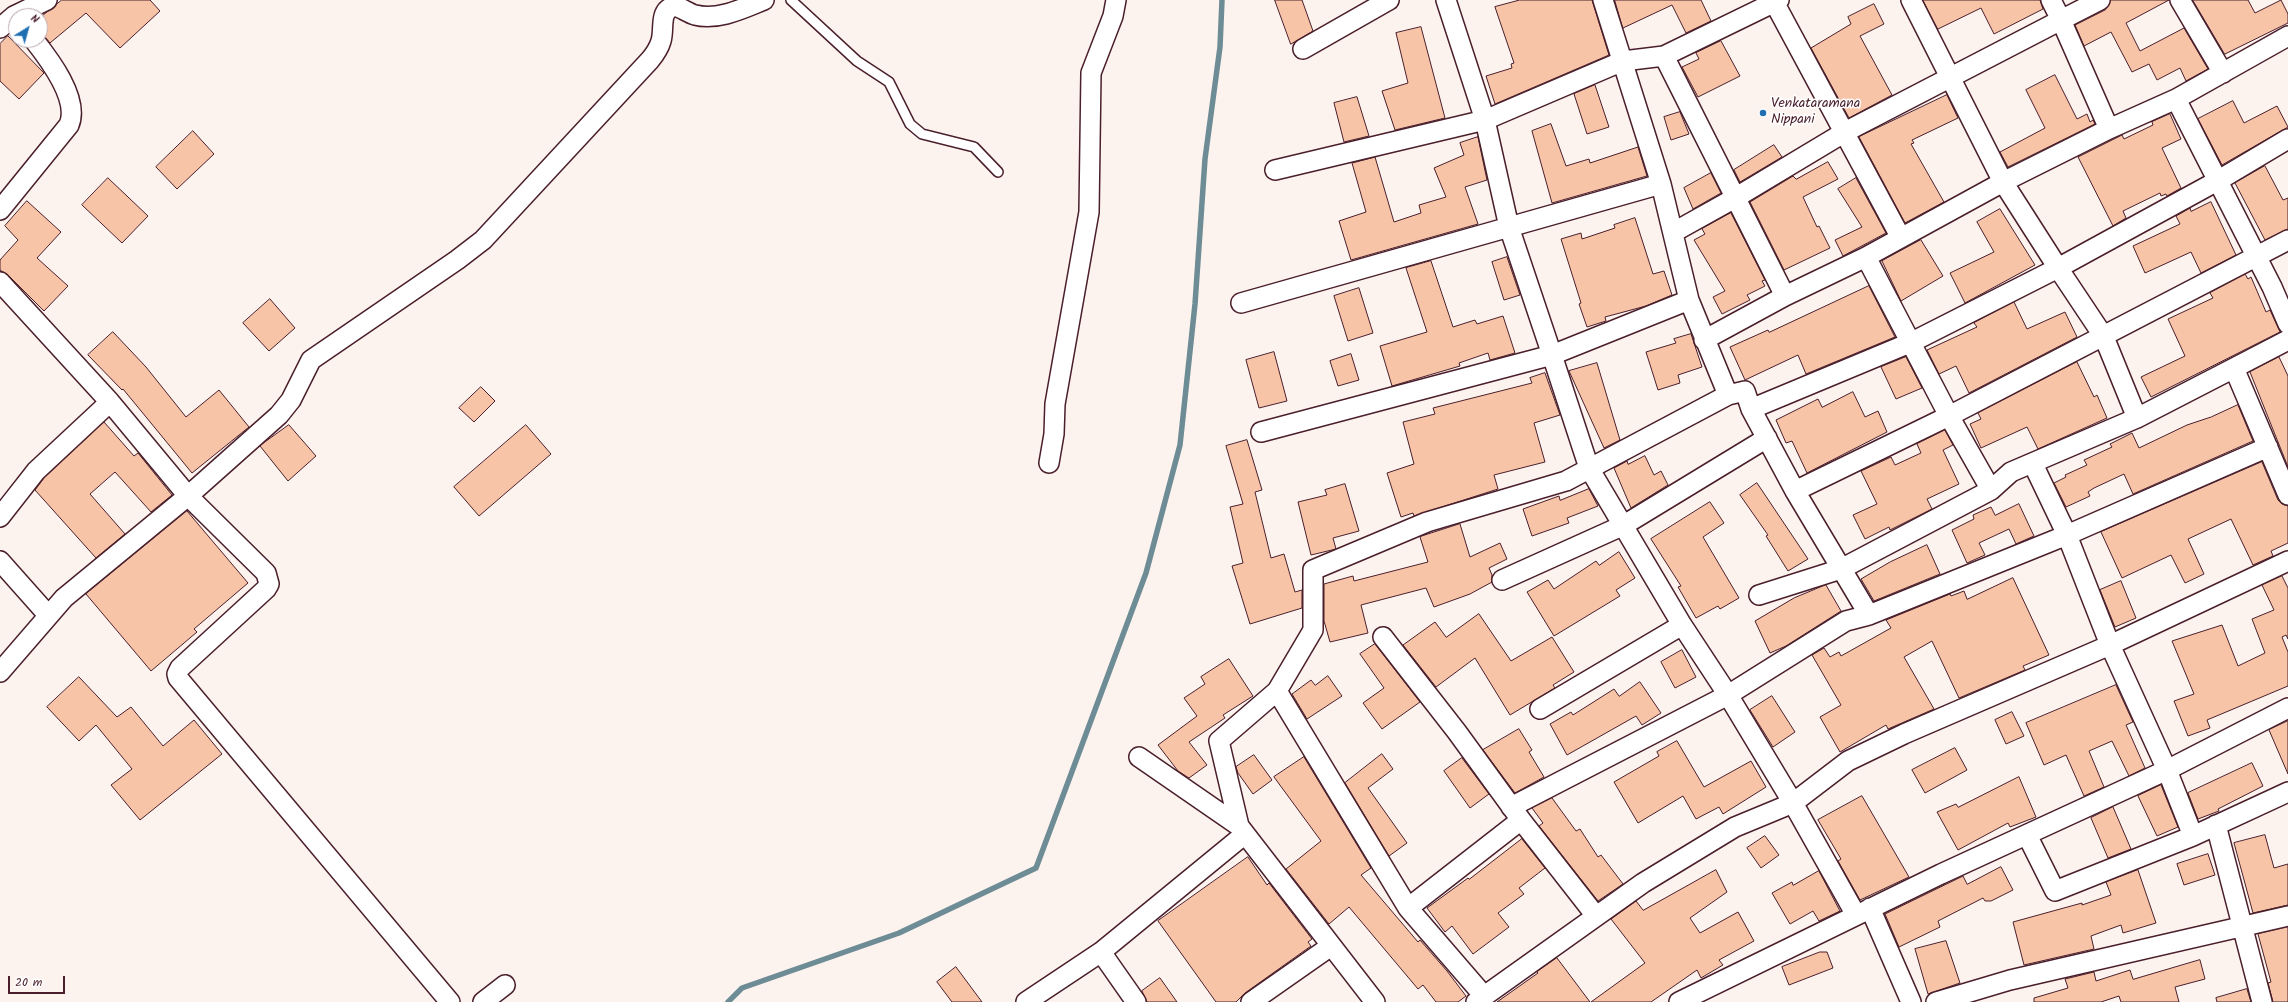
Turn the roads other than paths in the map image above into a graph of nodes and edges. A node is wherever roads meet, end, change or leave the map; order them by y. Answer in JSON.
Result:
{"nodes":[{"id":1,"x":47,"y":0,"type":"edge"},
{"id":2,"x":764,"y":0,"type":"edge"},
{"id":3,"x":791,"y":0,"type":"edge"},
{"id":4,"x":1116,"y":0,"type":"edge"},
{"id":5,"x":1389,"y":0,"type":"edge"},
{"id":6,"x":1603,"y":0,"type":"edge"},
{"id":7,"x":1911,"y":0,"type":"edge"},
{"id":8,"x":2051,"y":0,"type":"edge"},
{"id":9,"x":2100,"y":0,"type":"edge"},
{"id":10,"x":2180,"y":0,"type":"edge"},
{"id":11,"x":1447,"y":1,"type":"edge"},
{"id":12,"x":1776,"y":1,"type":"edge"},
{"id":13,"x":32,"y":8,"type":"edge"},
{"id":14,"x":2061,"y":20,"type":"junction"},
{"id":15,"x":2288,"y":36,"type":"edge"},
{"id":16,"x":40,"y":48,"type":"edge"},
{"id":17,"x":1303,"y":49,"type":"dead end"},
{"id":18,"x":1664,"y":56,"type":"junction"},
{"id":19,"x":1623,"y":61,"type":"junction"},
{"id":20,"x":2223,"y":73,"type":"junction"},
{"id":21,"x":1950,"y":77,"type":"junction"},
{"id":22,"x":2176,"y":99,"type":"junction"},
{"id":23,"x":1485,"y":120,"type":"junction"},
{"id":24,"x":2109,"y":129,"type":"junction"},
{"id":25,"x":1845,"y":132,"type":"junction"},
{"id":26,"x":2288,"y":139,"type":"edge"},
{"id":27,"x":1275,"y":170,"type":"dead end"},
{"id":28,"x":998,"y":172,"type":"dead end"},
{"id":29,"x":2219,"y":180,"type":"junction"},
{"id":30,"x":2003,"y":182,"type":"junction"},
{"id":31,"x":1661,"y":184,"type":"junction"},
{"id":32,"x":1735,"y":198,"type":"junction"},
{"id":33,"x":0,"y":210,"type":"edge"},
{"id":34,"x":1509,"y":227,"type":"junction"},
{"id":35,"x":1674,"y":232,"type":"junction"},
{"id":36,"x":1901,"y":238,"type":"junction"},
{"id":37,"x":2288,"y":240,"type":"edge"},
{"id":38,"x":1866,"y":257,"type":"junction"},
{"id":39,"x":2257,"y":257,"type":"junction"},
{"id":40,"x":2058,"y":268,"type":"junction"},
{"id":41,"x":0,"y":282,"type":"edge"},
{"id":42,"x":1785,"y":296,"type":"junction"},
{"id":43,"x":1690,"y":300,"type":"junction"},
{"id":44,"x":1241,"y":303,"type":"dead end"},
{"id":45,"x":2288,"y":324,"type":"edge"},
{"id":46,"x":2104,"y":337,"type":"junction"},
{"id":47,"x":1704,"y":340,"type":"junction"},
{"id":48,"x":2288,"y":340,"type":"edge"},
{"id":49,"x":1912,"y":342,"type":"junction"},
{"id":50,"x":1552,"y":355,"type":"junction"},
{"id":51,"x":2234,"y":368,"type":"junction"},
{"id":52,"x":1728,"y":395,"type":"junction"},
{"id":53,"x":110,"y":402,"type":"junction"},
{"id":54,"x":1751,"y":409,"type":"junction"},
{"id":55,"x":1949,"y":416,"type":"junction"},
{"id":56,"x":2137,"y":418,"type":"junction"},
{"id":57,"x":1261,"y":432,"type":"dead end"},
{"id":58,"x":1767,"y":438,"type":"junction"},
{"id":59,"x":2268,"y":447,"type":"junction"},
{"id":60,"x":1049,"y":463,"type":"dead end"},
{"id":61,"x":2033,"y":464,"type":"junction"},
{"id":62,"x":1589,"y":468,"type":"junction"},
{"id":63,"x":1991,"y":490,"type":"junction"},
{"id":64,"x":1795,"y":491,"type":"junction"},
{"id":65,"x":2288,"y":495,"type":"edge"},
{"id":66,"x":188,"y":496,"type":"junction"},
{"id":67,"x":0,"y":517,"type":"edge"},
{"id":68,"x":1624,"y":526,"type":"junction"},
{"id":69,"x":2067,"y":535,"type":"junction"},
{"id":70,"x":0,"y":561,"type":"edge"},
{"id":71,"x":2288,"y":561,"type":"edge"},
{"id":72,"x":1841,"y":569,"type":"junction"},
{"id":73,"x":1502,"y":580,"type":"dead end"},
{"id":74,"x":1759,"y":595,"type":"dead end"},
{"id":75,"x":48,"y":615,"type":"junction"},
{"id":76,"x":1869,"y":615,"type":"junction"},
{"id":77,"x":1682,"y":625,"type":"junction"},
{"id":78,"x":1383,"y":637,"type":"dead end"},
{"id":79,"x":2110,"y":645,"type":"junction"},
{"id":80,"x":0,"y":672,"type":"edge"},
{"id":81,"x":1277,"y":691,"type":"junction"},
{"id":82,"x":1728,"y":695,"type":"junction"},
{"id":83,"x":2288,"y":708,"type":"edge"},
{"id":84,"x":1540,"y":709,"type":"dead end"},
{"id":85,"x":1139,"y":756,"type":"dead end"},
{"id":86,"x":2167,"y":770,"type":"junction"},
{"id":87,"x":2288,"y":792,"type":"edge"},
{"id":88,"x":1793,"y":803,"type":"junction"},
{"id":89,"x":1516,"y":813,"type":"junction"},
{"id":90,"x":2216,"y":824,"type":"junction"},
{"id":91,"x":1242,"y":830,"type":"junction"},
{"id":92,"x":2026,"y":835,"type":"junction"},
{"id":93,"x":2193,"y":836,"type":"junction"},
{"id":94,"x":1408,"y":908,"type":"junction"},
{"id":95,"x":1863,"y":911,"type":"junction"},
{"id":96,"x":1596,"y":916,"type":"junction"},
{"id":97,"x":2288,"y":916,"type":"edge"},
{"id":98,"x":2242,"y":925,"type":"junction"},
{"id":99,"x":1332,"y":946,"type":"junction"},
{"id":100,"x":1101,"y":952,"type":"junction"},
{"id":101,"x":505,"y":985,"type":"dead end"},
{"id":102,"x":1480,"y":999,"type":"edge"},
{"id":103,"x":450,"y":1002,"type":"edge"},
{"id":104,"x":483,"y":1002,"type":"edge"},
{"id":105,"x":1026,"y":1002,"type":"edge"},
{"id":106,"x":1136,"y":1002,"type":"edge"},
{"id":107,"x":1252,"y":1002,"type":"edge"},
{"id":108,"x":1375,"y":1002,"type":"edge"},
{"id":109,"x":1680,"y":1002,"type":"edge"},
{"id":110,"x":1911,"y":1002,"type":"edge"},
{"id":111,"x":1936,"y":1002,"type":"edge"},
{"id":112,"x":2262,"y":1002,"type":"edge"}],
"edges":[{"from":1,"to":13,"type":"street"},
{"from":2,"to":66,"type":"street"},
{"from":3,"to":28,"type":"lane"},
{"from":4,"to":60,"type":"street"},
{"from":5,"to":17,"type":"street"},
{"from":6,"to":19,"type":"street"},
{"from":7,"to":21,"type":"street"},
{"from":8,"to":14,"type":"street"},
{"from":9,"to":14,"type":"street"},
{"from":10,"to":20,"type":"street"},
{"from":11,"to":23,"type":"street"},
{"from":12,"to":18,"type":"street"},
{"from":12,"to":25,"type":"street"},
{"from":14,"to":21,"type":"street"},
{"from":14,"to":24,"type":"street"},
{"from":15,"to":20,"type":"street"},
{"from":16,"to":33,"type":"street"},
{"from":18,"to":19,"type":"street"},
{"from":18,"to":32,"type":"street"},
{"from":19,"to":23,"type":"street"},
{"from":19,"to":31,"type":"street"},
{"from":20,"to":22,"type":"street"},
{"from":21,"to":25,"type":"street"},
{"from":21,"to":30,"type":"street"},
{"from":22,"to":24,"type":"street"},
{"from":22,"to":29,"type":"street"},
{"from":23,"to":27,"type":"street"},
{"from":23,"to":34,"type":"street"},
{"from":24,"to":30,"type":"street"},
{"from":25,"to":32,"type":"street"},
{"from":25,"to":36,"type":"street"},
{"from":26,"to":29,"type":"street"},
{"from":29,"to":39,"type":"street"},
{"from":29,"to":40,"type":"street"},
{"from":30,"to":36,"type":"street"},
{"from":30,"to":40,"type":"street"},
{"from":31,"to":34,"type":"street"},
{"from":31,"to":35,"type":"street"},
{"from":32,"to":35,"type":"street"},
{"from":32,"to":42,"type":"street"},
{"from":34,"to":44,"type":"street"},
{"from":34,"to":50,"type":"street"},
{"from":35,"to":43,"type":"street"},
{"from":36,"to":38,"type":"street"},
{"from":37,"to":39,"type":"street"},
{"from":38,"to":42,"type":"street"},
{"from":38,"to":49,"type":"street"},
{"from":39,"to":45,"type":"street"},
{"from":39,"to":46,"type":"street"},
{"from":40,"to":46,"type":"street"},
{"from":40,"to":49,"type":"street"},
{"from":41,"to":53,"type":"street"},
{"from":42,"to":47,"type":"street"},
{"from":43,"to":47,"type":"street"},
{"from":43,"to":50,"type":"street"},
{"from":46,"to":55,"type":"street"},
{"from":46,"to":56,"type":"street"},
{"from":47,"to":52,"type":"street"},
{"from":48,"to":51,"type":"street"},
{"from":49,"to":54,"type":"street"},
{"from":49,"to":55,"type":"street"},
{"from":50,"to":57,"type":"street"},
{"from":50,"to":62,"type":"street"},
{"from":51,"to":56,"type":"street"},
{"from":51,"to":59,"type":"street"},
{"from":52,"to":54,"type":"street"},
{"from":52,"to":62,"type":"street"},
{"from":53,"to":66,"type":"street"},
{"from":53,"to":67,"type":"street"},
{"from":54,"to":58,"type":"street"},
{"from":55,"to":63,"type":"street"},
{"from":55,"to":64,"type":"street"},
{"from":56,"to":61,"type":"street"},
{"from":58,"to":64,"type":"street"},
{"from":58,"to":68,"type":"street"},
{"from":59,"to":65,"type":"street"},
{"from":59,"to":69,"type":"street"},
{"from":61,"to":63,"type":"street"},
{"from":61,"to":69,"type":"street"},
{"from":62,"to":68,"type":"street"},
{"from":62,"to":81,"type":"street"},
{"from":63,"to":72,"type":"street"},
{"from":64,"to":72,"type":"street"},
{"from":66,"to":75,"type":"street"},
{"from":66,"to":103,"type":"street"},
{"from":68,"to":73,"type":"street"},
{"from":68,"to":77,"type":"street"},
{"from":69,"to":76,"type":"street"},
{"from":69,"to":79,"type":"street"},
{"from":70,"to":75,"type":"street"},
{"from":71,"to":79,"type":"street"},
{"from":72,"to":74,"type":"street"},
{"from":72,"to":76,"type":"street"},
{"from":75,"to":80,"type":"street"},
{"from":76,"to":82,"type":"street"},
{"from":77,"to":82,"type":"street"},
{"from":77,"to":84,"type":"street"},
{"from":78,"to":89,"type":"street"},
{"from":79,"to":86,"type":"street"},
{"from":79,"to":88,"type":"street"},
{"from":81,"to":91,"type":"street"},
{"from":81,"to":94,"type":"street"},
{"from":82,"to":88,"type":"street"},
{"from":82,"to":89,"type":"street"},
{"from":83,"to":86,"type":"street"},
{"from":85,"to":91,"type":"street"},
{"from":86,"to":92,"type":"street"},
{"from":86,"to":93,"type":"street"},
{"from":87,"to":90,"type":"street"},
{"from":88,"to":95,"type":"street"},
{"from":88,"to":96,"type":"street"},
{"from":89,"to":94,"type":"street"},
{"from":89,"to":96,"type":"street"},
{"from":90,"to":93,"type":"street"},
{"from":90,"to":98,"type":"street"},
{"from":91,"to":99,"type":"street"},
{"from":91,"to":100,"type":"street"},
{"from":92,"to":93,"type":"street"},
{"from":92,"to":95,"type":"street"},
{"from":94,"to":102,"type":"street"},
{"from":95,"to":109,"type":"street"},
{"from":95,"to":110,"type":"street"},
{"from":96,"to":102,"type":"street"},
{"from":97,"to":98,"type":"street"},
{"from":98,"to":111,"type":"street"},
{"from":98,"to":112,"type":"street"},
{"from":99,"to":107,"type":"street"},
{"from":99,"to":108,"type":"street"},
{"from":100,"to":105,"type":"street"},
{"from":100,"to":106,"type":"street"},
{"from":101,"to":104,"type":"street"}]}
